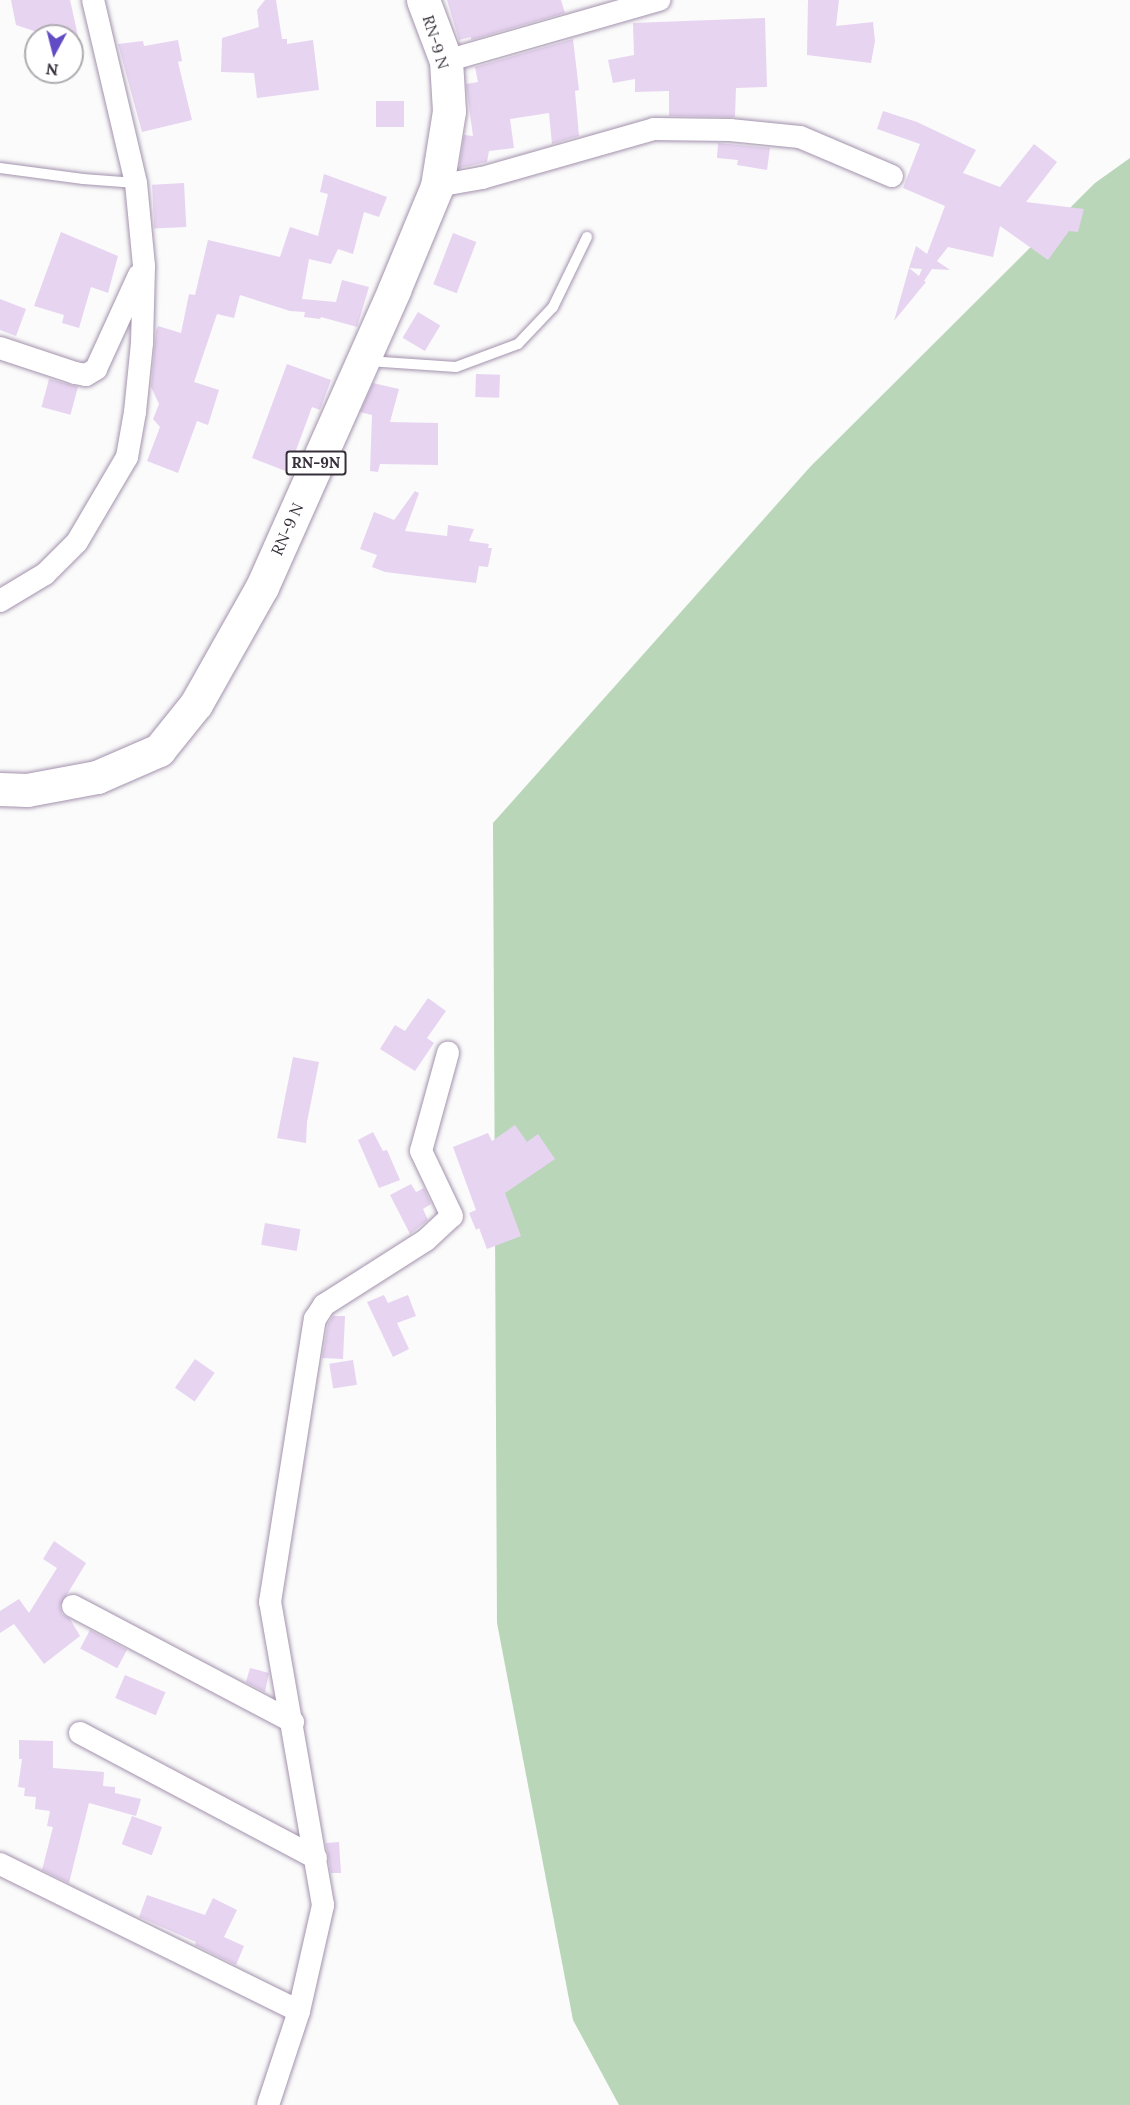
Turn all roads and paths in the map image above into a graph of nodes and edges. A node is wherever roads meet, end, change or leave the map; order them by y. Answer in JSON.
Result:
{"nodes":[{"id":1,"x":93,"y":0,"type":"edge"},
{"id":2,"x":423,"y":0,"type":"edge"},
{"id":3,"x":659,"y":0,"type":"edge"},
{"id":4,"x":446,"y":61,"type":"junction"},
{"id":5,"x":0,"y":168,"type":"edge"},
{"id":6,"x":892,"y":176,"type":"dead end"},
{"id":7,"x":136,"y":183,"type":"junction"},
{"id":8,"x":437,"y":186,"type":"junction"},
{"id":9,"x":587,"y":237,"type":"dead end"},
{"id":10,"x":144,"y":266,"type":"junction"},
{"id":11,"x":0,"y":348,"type":"edge"},
{"id":12,"x":361,"y":360,"type":"junction"},
{"id":13,"x":0,"y":601,"type":"edge"},
{"id":14,"x":0,"y":789,"type":"edge"},
{"id":15,"x":448,"y":1053,"type":"dead end"},
{"id":16,"x":73,"y":1606,"type":"dead end"},
{"id":17,"x":293,"y":1722,"type":"junction"},
{"id":18,"x":80,"y":1733,"type":"dead end"},
{"id":19,"x":316,"y":1858,"type":"junction"},
{"id":20,"x":0,"y":1864,"type":"edge"},
{"id":21,"x":299,"y":2011,"type":"junction"},
{"id":22,"x":268,"y":2105,"type":"edge"}],
"edges":[{"from":1,"to":7,"type":"street"},
{"from":2,"to":4,"type":"main road","name":"RN-9 N","number":"RN-9N"},
{"from":3,"to":4,"type":"street"},
{"from":4,"to":8,"type":"main road","name":"RN-9 N","number":"RN-9N"},
{"from":5,"to":7,"type":"lane"},
{"from":6,"to":8,"type":"street"},
{"from":7,"to":10,"type":"street"},
{"from":8,"to":12,"type":"main road","name":"RN-9 N","number":"RN-9N"},
{"from":9,"to":12,"type":"lane"},
{"from":10,"to":11,"type":"street"},
{"from":10,"to":13,"type":"street"},
{"from":12,"to":14,"type":"main road","name":"RN-9 N","number":"RN-9N"},
{"from":15,"to":17,"type":"street"},
{"from":16,"to":17,"type":"street"},
{"from":17,"to":19,"type":"street"},
{"from":18,"to":19,"type":"street"},
{"from":19,"to":21,"type":"street"},
{"from":20,"to":21,"type":"street"},
{"from":21,"to":22,"type":"street"}]}
